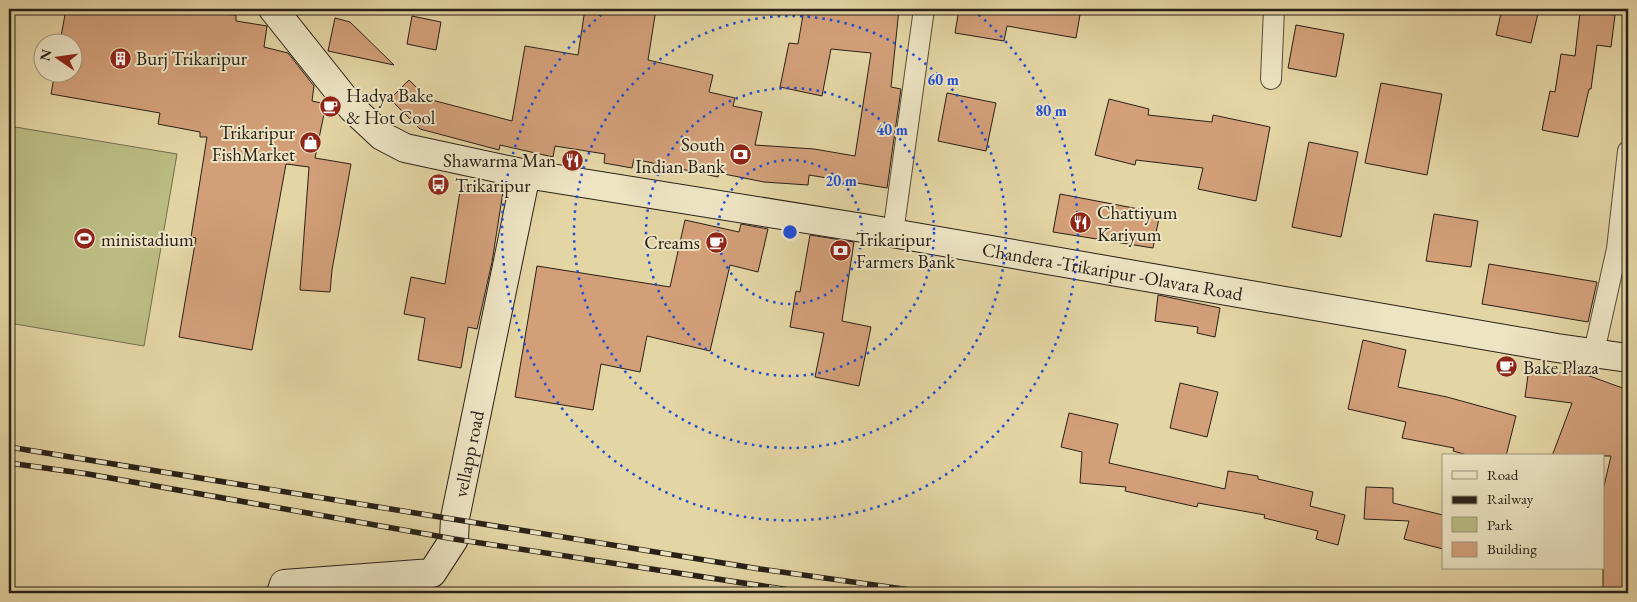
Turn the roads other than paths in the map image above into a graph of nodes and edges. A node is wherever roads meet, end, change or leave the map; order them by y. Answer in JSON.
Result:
{"nodes":[{"id":1,"x":273,"y":9,"type":"edge"},
{"id":2,"x":924,"y":9,"type":"edge"},
{"id":3,"x":1274,"y":9,"type":"edge"},
{"id":4,"x":1271,"y":79,"type":"dead end"},
{"id":5,"x":1628,"y":152,"type":"edge"},
{"id":6,"x":526,"y":174,"type":"junction"},
{"id":7,"x":893,"y":233,"type":"junction"},
{"id":8,"x":1594,"y":352,"type":"junction"},
{"id":9,"x":1628,"y":358,"type":"edge"},
{"id":10,"x":281,"y":593,"type":"edge"}],
"edges":[{"from":1,"to":6,"type":"main road","name":"Chandera -Trikaripur -Olavara Road"},
{"from":2,"to":7,"type":"street"},
{"from":3,"to":4,"type":"street"},
{"from":5,"to":8,"type":"street"},
{"from":6,"to":7,"type":"main road","name":"Chandera -Trikaripur -Olavara Road"},
{"from":6,"to":10,"type":"main road","name":"vellapp road"},
{"from":7,"to":8,"type":"main road","name":"Chandera -Trikaripur -Olavara Road"},
{"from":8,"to":9,"type":"main road","name":"Chandera -Trikaripur -Olavara Road"}]}
